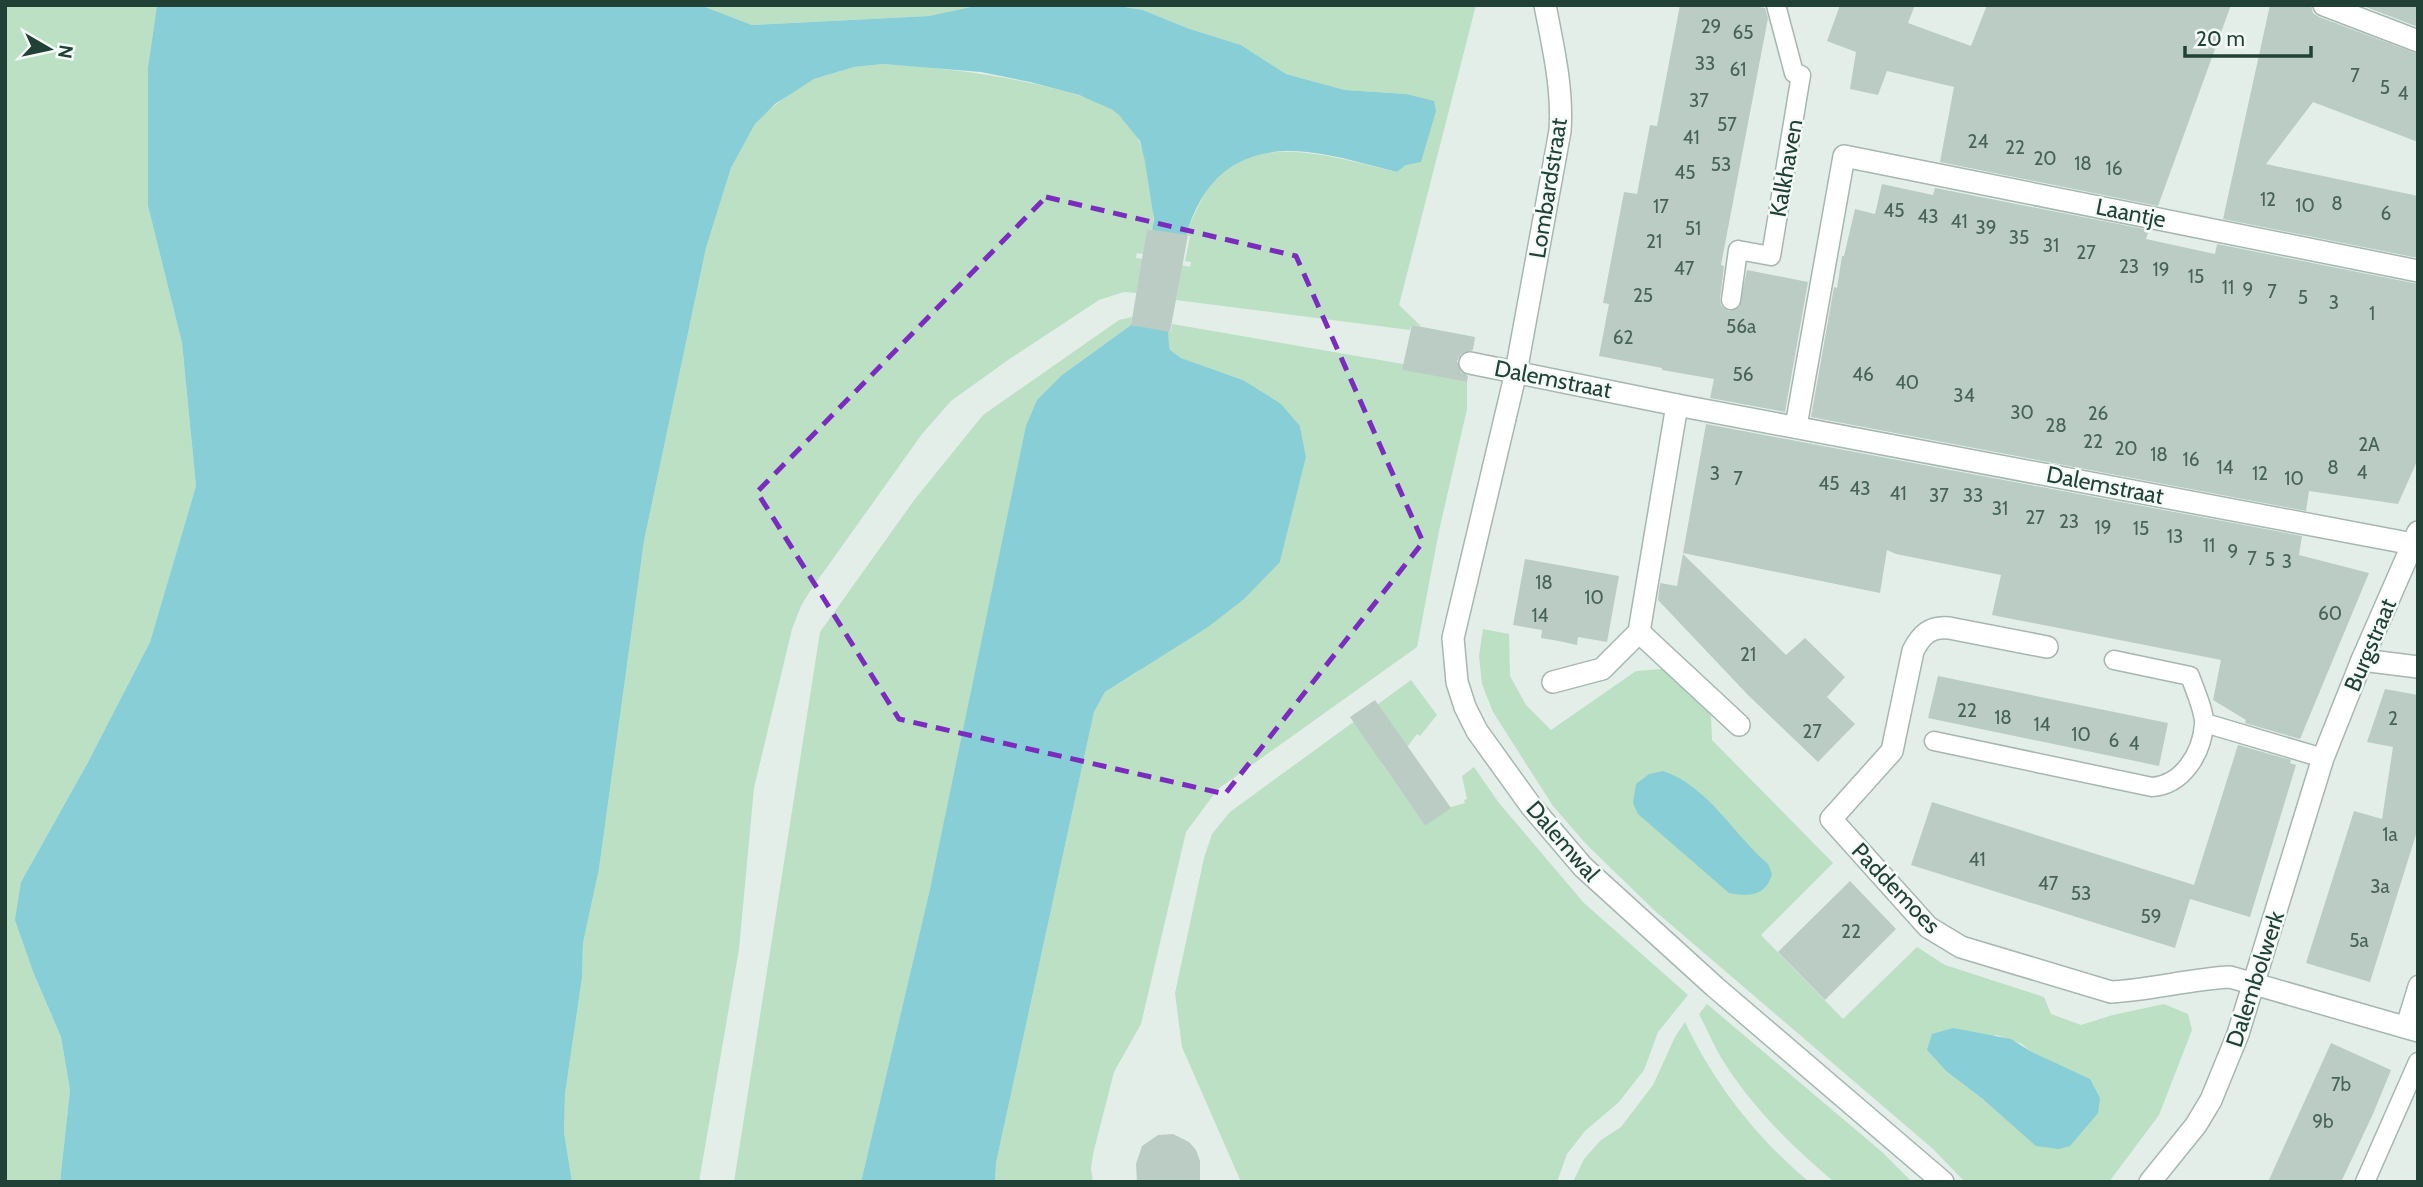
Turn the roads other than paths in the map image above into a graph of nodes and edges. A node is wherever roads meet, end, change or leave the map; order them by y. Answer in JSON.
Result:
{"nodes":[{"id":1,"x":1545,"y":5,"type":"edge"},
{"id":2,"x":1776,"y":5,"type":"edge"},
{"id":3,"x":2331,"y":8,"type":"edge"},
{"id":4,"x":2418,"y":41,"type":"edge"},
{"id":5,"x":2418,"y":271,"type":"edge"},
{"id":6,"x":1731,"y":300,"type":"dead end"},
{"id":7,"x":1470,"y":363,"type":"dead end"},
{"id":8,"x":1517,"y":372,"type":"junction"},
{"id":9,"x":1678,"y":404,"type":"junction"},
{"id":10,"x":1796,"y":426,"type":"junction"},
{"id":11,"x":2416,"y":538,"type":"edge"},
{"id":12,"x":1639,"y":632,"type":"junction"},
{"id":13,"x":2047,"y":647,"type":"dead end"},
{"id":14,"x":2114,"y":660,"type":"dead end"},
{"id":15,"x":2362,"y":660,"type":"junction"},
{"id":16,"x":2418,"y":667,"type":"edge"},
{"id":17,"x":1553,"y":682,"type":"dead end"},
{"id":18,"x":2205,"y":723,"type":"junction"},
{"id":19,"x":1739,"y":725,"type":"dead end"},
{"id":20,"x":1934,"y":741,"type":"dead end"},
{"id":21,"x":2323,"y":758,"type":"junction"},
{"id":22,"x":2254,"y":983,"type":"junction"},
{"id":23,"x":2418,"y":985,"type":"edge"},
{"id":24,"x":2411,"y":1029,"type":"edge"},
{"id":25,"x":2418,"y":1062,"type":"edge"},
{"id":26,"x":1943,"y":1182,"type":"edge"},
{"id":27,"x":2150,"y":1182,"type":"edge"},
{"id":28,"x":2365,"y":1182,"type":"edge"}],
"edges":[{"from":1,"to":8,"type":"street","name":"Lombardstraat"},
{"from":2,"to":6,"type":"lane","name":"Kalkhaven"},
{"from":3,"to":4,"type":"street"},
{"from":5,"to":10,"type":"street","name":"Laantje"},
{"from":7,"to":8,"type":"street","name":"Dalemstraat"},
{"from":8,"to":9,"type":"street","name":"Dalemstraat"},
{"from":8,"to":26,"type":"street","name":"Dalemwal"},
{"from":9,"to":10,"type":"street","name":"Dalemstraat"},
{"from":9,"to":12,"type":"street"},
{"from":10,"to":11,"type":"street","name":"Dalemstraat"},
{"from":11,"to":15,"type":"street","name":"Burgstraat"},
{"from":12,"to":17,"type":"street"},
{"from":12,"to":19,"type":"street"},
{"from":13,"to":22,"type":"street","name":"Paddemoes"},
{"from":14,"to":18,"type":"lane"},
{"from":15,"to":16,"type":"street"},
{"from":15,"to":21,"type":"street","name":"Burgstraat"},
{"from":18,"to":20,"type":"lane"},
{"from":18,"to":21,"type":"lane"},
{"from":21,"to":22,"type":"street","name":"Dalembolwerk"},
{"from":22,"to":24,"type":"street","name":"Paddemoes"},
{"from":22,"to":27,"type":"street","name":"Dalembolwerk"},
{"from":23,"to":24,"type":"lane"},
{"from":25,"to":28,"type":"lane"}]}
